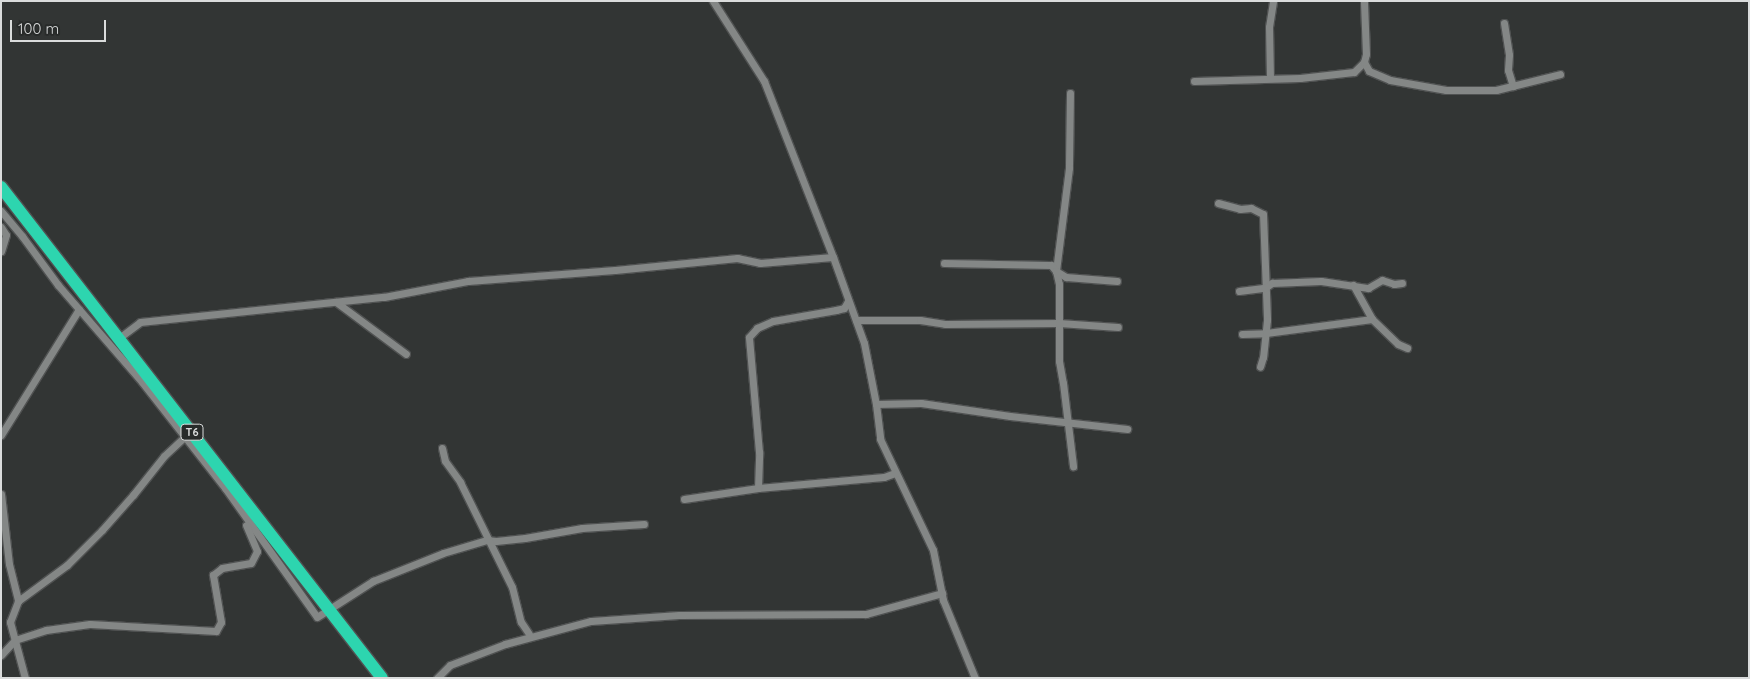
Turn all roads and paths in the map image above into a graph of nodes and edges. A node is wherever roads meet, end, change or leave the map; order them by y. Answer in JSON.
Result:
{"nodes":[{"id":1,"x":713,"y":1,"type":"edge"},
{"id":2,"x":1272,"y":1,"type":"edge"},
{"id":3,"x":1364,"y":1,"type":"edge"},
{"id":4,"x":1504,"y":23,"type":"dead end"},
{"id":5,"x":1364,"y":62,"type":"junction"},
{"id":6,"x":1560,"y":74,"type":"dead end"},
{"id":7,"x":1270,"y":78,"type":"junction"},
{"id":8,"x":1194,"y":81,"type":"dead end"},
{"id":9,"x":1513,"y":86,"type":"junction"},
{"id":10,"x":1070,"y":92,"type":"dead end"},
{"id":11,"x":1,"y":187,"type":"edge"},
{"id":12,"x":1218,"y":203,"type":"dead end"},
{"id":13,"x":1,"y":211,"type":"edge"},
{"id":14,"x":1,"y":227,"type":"edge"},
{"id":15,"x":1,"y":251,"type":"edge"},
{"id":16,"x":833,"y":258,"type":"junction"},
{"id":17,"x":944,"y":263,"type":"dead end"},
{"id":18,"x":1056,"y":272,"type":"junction"},
{"id":19,"x":1116,"y":281,"type":"dead end"},
{"id":20,"x":1402,"y":283,"type":"dead end"},
{"id":21,"x":1353,"y":285,"type":"junction"},
{"id":22,"x":1265,"y":288,"type":"junction"},
{"id":23,"x":1239,"y":291,"type":"dead end"},
{"id":24,"x":848,"y":301,"type":"junction"},
{"id":25,"x":336,"y":302,"type":"junction"},
{"id":26,"x":80,"y":309,"type":"junction"},
{"id":27,"x":1372,"y":319,"type":"junction"},
{"id":28,"x":856,"y":320,"type":"junction"},
{"id":29,"x":1059,"y":323,"type":"junction"},
{"id":30,"x":1118,"y":327,"type":"dead end"},
{"id":31,"x":1266,"y":333,"type":"junction"},
{"id":32,"x":1242,"y":334,"type":"dead end"},
{"id":33,"x":119,"y":338,"type":"junction"},
{"id":34,"x":1407,"y":348,"type":"dead end"},
{"id":35,"x":406,"y":354,"type":"dead end"},
{"id":36,"x":1260,"y":367,"type":"dead end"},
{"id":37,"x":876,"y":404,"type":"junction"},
{"id":38,"x":1067,"y":422,"type":"junction"},
{"id":39,"x":1127,"y":429,"type":"dead end"},
{"id":40,"x":1,"y":434,"type":"edge"},
{"id":41,"x":183,"y":438,"type":"junction"},
{"id":42,"x":442,"y":448,"type":"dead end"},
{"id":43,"x":1073,"y":466,"type":"dead end"},
{"id":44,"x":895,"y":473,"type":"junction"},
{"id":45,"x":758,"y":488,"type":"junction"},
{"id":46,"x":1,"y":494,"type":"edge"},
{"id":47,"x":684,"y":498,"type":"dead end"},
{"id":48,"x":242,"y":515,"type":"junction"},
{"id":49,"x":644,"y":524,"type":"dead end"},
{"id":50,"x":487,"y":540,"type":"junction"},
{"id":51,"x":942,"y":593,"type":"junction"},
{"id":52,"x":18,"y":601,"type":"junction"},
{"id":53,"x":329,"y":610,"type":"junction"},
{"id":54,"x":529,"y":634,"type":"dead end"},
{"id":55,"x":15,"y":640,"type":"junction"},
{"id":56,"x":1,"y":655,"type":"edge"},
{"id":57,"x":25,"y":678,"type":"edge"},
{"id":58,"x":382,"y":678,"type":"edge"},
{"id":59,"x":436,"y":678,"type":"edge"},
{"id":60,"x":975,"y":678,"type":"edge"}],
"edges":[{"from":1,"to":16,"type":"street"},
{"from":2,"to":7,"type":"street"},
{"from":3,"to":5,"type":"street"},
{"from":4,"to":9,"type":"street"},
{"from":5,"to":7,"type":"street"},
{"from":5,"to":9,"type":"street"},
{"from":6,"to":9,"type":"street"},
{"from":7,"to":8,"type":"street"},
{"from":10,"to":18,"type":"street"},
{"from":11,"to":33,"type":"highway","number":"T6"},
{"from":12,"to":22,"type":"street"},
{"from":13,"to":26,"type":"street"},
{"from":14,"to":15,"type":"street"},
{"from":16,"to":24,"type":"street"},
{"from":16,"to":25,"type":"street"},
{"from":17,"to":18,"type":"street"},
{"from":18,"to":19,"type":"street"},
{"from":18,"to":29,"type":"street"},
{"from":20,"to":21,"type":"street"},
{"from":21,"to":22,"type":"street"},
{"from":21,"to":27,"type":"street"},
{"from":22,"to":23,"type":"street"},
{"from":22,"to":31,"type":"street"},
{"from":24,"to":28,"type":"street"},
{"from":24,"to":45,"type":"street"},
{"from":25,"to":33,"type":"street"},
{"from":25,"to":35,"type":"street"},
{"from":26,"to":40,"type":"street"},
{"from":26,"to":41,"type":"street"},
{"from":27,"to":31,"type":"street"},
{"from":27,"to":34,"type":"street"},
{"from":28,"to":29,"type":"street"},
{"from":28,"to":37,"type":"street"},
{"from":29,"to":30,"type":"street"},
{"from":29,"to":38,"type":"street"},
{"from":31,"to":32,"type":"street"},
{"from":31,"to":36,"type":"street"},
{"from":33,"to":53,"type":"highway","number":"T6"},
{"from":37,"to":38,"type":"street"},
{"from":37,"to":44,"type":"street"},
{"from":38,"to":39,"type":"street"},
{"from":38,"to":43,"type":"street"},
{"from":41,"to":48,"type":"street"},
{"from":41,"to":52,"type":"street"},
{"from":42,"to":50,"type":"street"},
{"from":44,"to":45,"type":"street"},
{"from":44,"to":51,"type":"street"},
{"from":45,"to":47,"type":"street"},
{"from":46,"to":52,"type":"street"},
{"from":48,"to":53,"type":"street"},
{"from":48,"to":55,"type":"street"},
{"from":49,"to":50,"type":"street"},
{"from":50,"to":53,"type":"street"},
{"from":50,"to":54,"type":"street"},
{"from":51,"to":59,"type":"street"},
{"from":51,"to":60,"type":"street"},
{"from":52,"to":55,"type":"street"},
{"from":53,"to":58,"type":"highway","number":"T6"},
{"from":55,"to":56,"type":"street"},
{"from":55,"to":57,"type":"street"}]}
